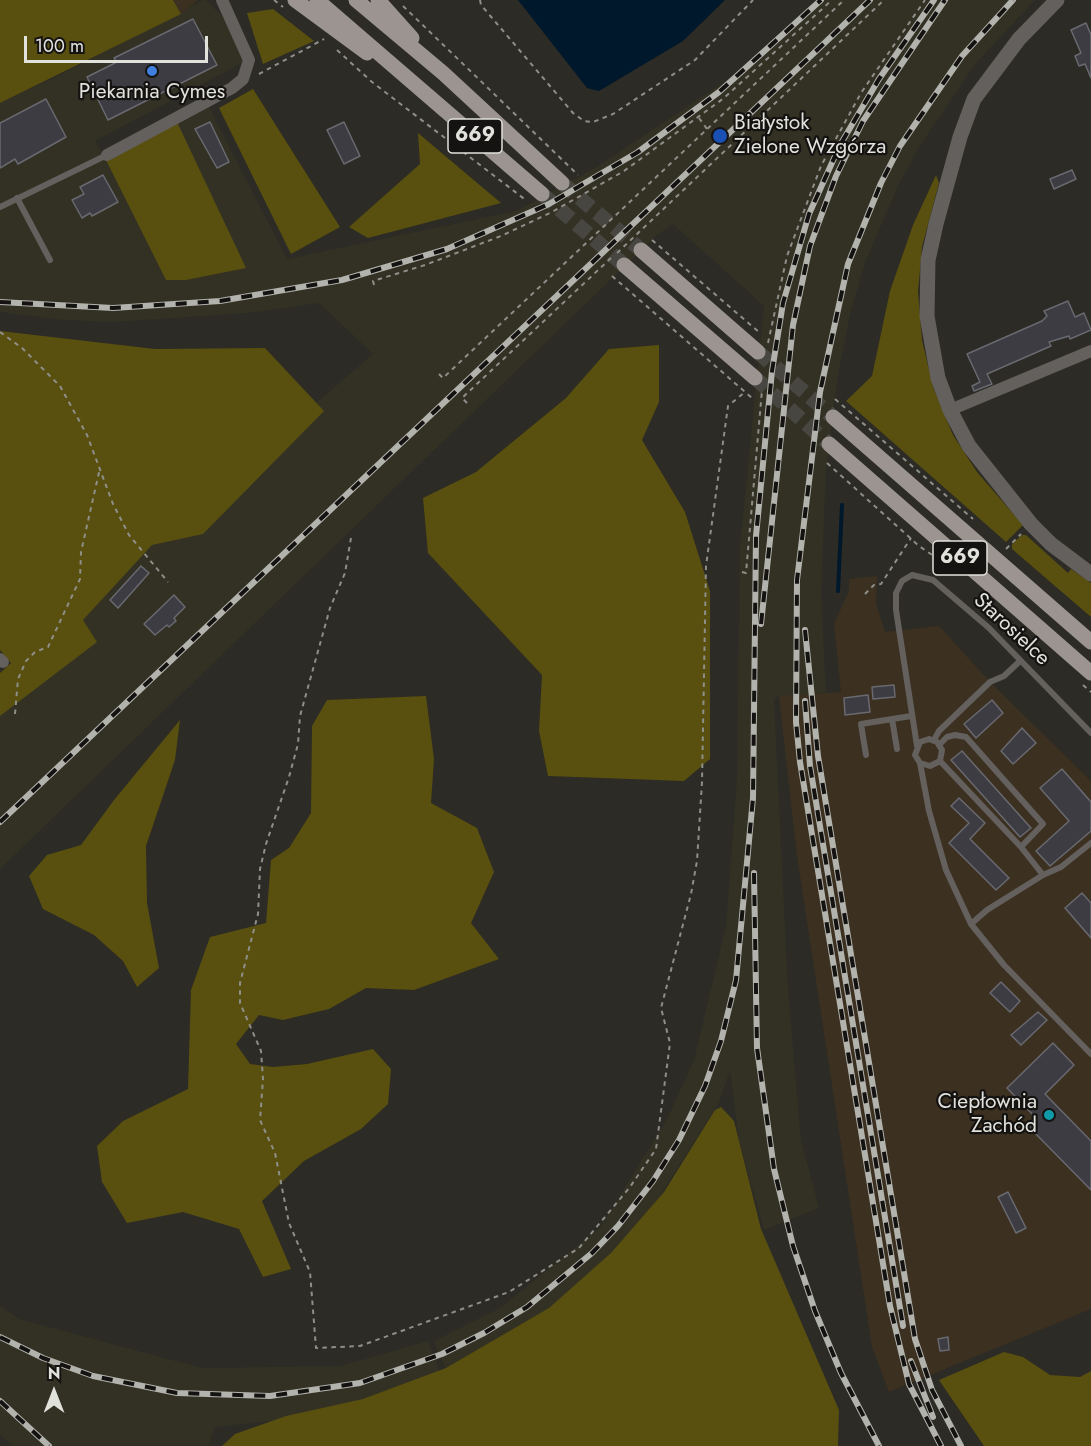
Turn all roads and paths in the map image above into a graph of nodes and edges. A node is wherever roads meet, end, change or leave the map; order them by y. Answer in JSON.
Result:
{"nodes":[{"id":1,"x":222,"y":0,"type":"edge"},
{"id":2,"x":274,"y":0,"type":"edge"},
{"id":3,"x":318,"y":0,"type":"edge"},
{"id":4,"x":356,"y":0,"type":"edge"},
{"id":5,"x":378,"y":0,"type":"edge"},
{"id":6,"x":396,"y":0,"type":"edge"},
{"id":7,"x":480,"y":0,"type":"edge"},
{"id":8,"x":753,"y":0,"type":"edge"},
{"id":9,"x":832,"y":0,"type":"edge"},
{"id":10,"x":844,"y":0,"type":"edge"},
{"id":11,"x":884,"y":0,"type":"edge"},
{"id":12,"x":925,"y":0,"type":"edge"},
{"id":13,"x":1057,"y":0,"type":"edge"},
{"id":14,"x":293,"y":6,"type":"edge"},
{"id":15,"x":315,"y":32,"type":"dead end"},
{"id":16,"x":324,"y":39,"type":"junction"},
{"id":17,"x":442,"y":73,"type":"junction"},
{"id":18,"x":259,"y":74,"type":"dead end"},
{"id":19,"x":408,"y":79,"type":"junction"},
{"id":20,"x":699,"y":118,"type":"junction"},
{"id":21,"x":707,"y":129,"type":"junction"},
{"id":22,"x":107,"y":155,"type":"joint"},
{"id":23,"x":578,"y":175,"type":"dead end"},
{"id":24,"x":562,"y":183,"type":"tunnel mouth"},
{"id":25,"x":542,"y":194,"type":"tunnel mouth"},
{"id":26,"x":17,"y":198,"type":"junction"},
{"id":27,"x":527,"y":201,"type":"dead end"},
{"id":28,"x":0,"y":207,"type":"edge"},
{"id":29,"x":646,"y":245,"type":"joint"},
{"id":30,"x":50,"y":260,"type":"dead end"},
{"id":31,"x":624,"y":265,"type":"tunnel mouth"},
{"id":32,"x":612,"y":276,"type":"dead end"},
{"id":33,"x":374,"y":285,"type":"dead end"},
{"id":34,"x":0,"y":332,"type":"edge"},
{"id":35,"x":760,"y":333,"type":"dead end"},
{"id":36,"x":762,"y":350,"type":"joint"},
{"id":37,"x":1091,"y":351,"type":"edge"},
{"id":38,"x":439,"y":374,"type":"dead end"},
{"id":39,"x":759,"y":380,"type":"joint"},
{"id":40,"x":745,"y":392,"type":"junction"},
{"id":41,"x":752,"y":398,"type":"dead end"},
{"id":42,"x":467,"y":403,"type":"dead end"},
{"id":43,"x":950,"y":410,"type":"junction"},
{"id":44,"x":833,"y":417,"type":"tunnel mouth"},
{"id":45,"x":829,"y":444,"type":"tunnel mouth"},
{"id":46,"x":827,"y":464,"type":"dead end"},
{"id":47,"x":100,"y":468,"type":"junction"},
{"id":48,"x":1024,"y":531,"type":"dead end"},
{"id":49,"x":351,"y":538,"type":"dead end"},
{"id":50,"x":911,"y":538,"type":"junction"},
{"id":51,"x":1006,"y":549,"type":"dead end"},
{"id":52,"x":945,"y":565,"type":"dead end"},
{"id":53,"x":742,"y":572,"type":"dead end"},
{"id":54,"x":1091,"y":574,"type":"edge"},
{"id":55,"x":168,"y":582,"type":"dead end"},
{"id":56,"x":865,"y":594,"type":"dead end"},
{"id":57,"x":1091,"y":642,"type":"edge"},
{"id":58,"x":1020,"y":660,"type":"junction"},
{"id":59,"x":1087,"y":679,"type":"edge"},
{"id":60,"x":1091,"y":692,"type":"edge"},
{"id":61,"x":15,"y":714,"type":"dead end"},
{"id":62,"x":911,"y":716,"type":"junction"},
{"id":63,"x":892,"y":719,"type":"junction"},
{"id":64,"x":1091,"y":733,"type":"edge"},
{"id":65,"x":937,"y":742,"type":"junction"},
{"id":66,"x":917,"y":746,"type":"junction"},
{"id":67,"x":897,"y":749,"type":"dead end"},
{"id":68,"x":866,"y":754,"type":"dead end"},
{"id":69,"x":940,"y":761,"type":"junction"},
{"id":70,"x":920,"y":763,"type":"junction"},
{"id":71,"x":1091,"y":843,"type":"edge"},
{"id":72,"x":1021,"y":847,"type":"junction"},
{"id":73,"x":1043,"y":875,"type":"junction"},
{"id":74,"x":971,"y":924,"type":"junction"},
{"id":75,"x":1091,"y":1054,"type":"edge"}],
"edges":[{"from":1,"to":22,"type":"street"},
{"from":2,"to":14,"type":"path"},
{"from":3,"to":19,"type":"main road","number":"669"},
{"from":4,"to":17,"type":"main road","number":"669"},
{"from":5,"to":17,"type":"main road"},
{"from":6,"to":23,"type":"path"},
{"from":7,"to":8,"type":"path"},
{"from":9,"to":20,"type":"path"},
{"from":10,"to":21,"type":"path"},
{"from":11,"to":42,"type":"path"},
{"from":12,"to":36,"type":"path"},
{"from":13,"to":43,"type":"street"},
{"from":14,"to":19,"type":"main road"},
{"from":15,"to":16,"type":"path"},
{"from":16,"to":18,"type":"path"},
{"from":16,"to":27,"type":"path"},
{"from":17,"to":24,"type":"main road","number":"669"},
{"from":19,"to":25,"type":"main road","number":"669"},
{"from":20,"to":21,"type":"path"},
{"from":20,"to":33,"type":"path"},
{"from":21,"to":38,"type":"path"},
{"from":22,"to":26,"type":"lane"},
{"from":26,"to":28,"type":"lane"},
{"from":26,"to":30,"type":"lane"},
{"from":29,"to":35,"type":"path"},
{"from":29,"to":36,"type":"main road"},
{"from":31,"to":39,"type":"main road"},
{"from":32,"to":40,"type":"path"},
{"from":34,"to":47,"type":"path"},
{"from":37,"to":43,"type":"street"},
{"from":39,"to":53,"type":"path"},
{"from":40,"to":41,"type":"path"},
{"from":40,"to":49,"type":"path"},
{"from":43,"to":54,"type":"street"},
{"from":44,"to":57,"type":"main road","number":"669"},
{"from":45,"to":59,"type":"main road","number":"669"},
{"from":46,"to":50,"type":"path"},
{"from":47,"to":55,"type":"path"},
{"from":47,"to":61,"type":"path"},
{"from":48,"to":51,"type":"path"},
{"from":50,"to":52,"type":"path"},
{"from":50,"to":56,"type":"path"},
{"from":58,"to":62,"type":"lane","name":"Starosielce"},
{"from":58,"to":64,"type":"lane","name":"Starosielce"},
{"from":58,"to":65,"type":"lane"},
{"from":59,"to":60,"type":"path"},
{"from":62,"to":63,"type":"lane"},
{"from":62,"to":66,"type":"lane"},
{"from":63,"to":67,"type":"lane"},
{"from":63,"to":68,"type":"lane"},
{"from":65,"to":66,"type":"lane"},
{"from":65,"to":69,"type":"lane"},
{"from":65,"to":72,"type":"lane"},
{"from":66,"to":70,"type":"lane"},
{"from":69,"to":70,"type":"lane"},
{"from":69,"to":72,"type":"lane"},
{"from":70,"to":74,"type":"lane"},
{"from":71,"to":73,"type":"lane"},
{"from":72,"to":73,"type":"lane"},
{"from":73,"to":74,"type":"lane"},
{"from":74,"to":75,"type":"lane"}]}
